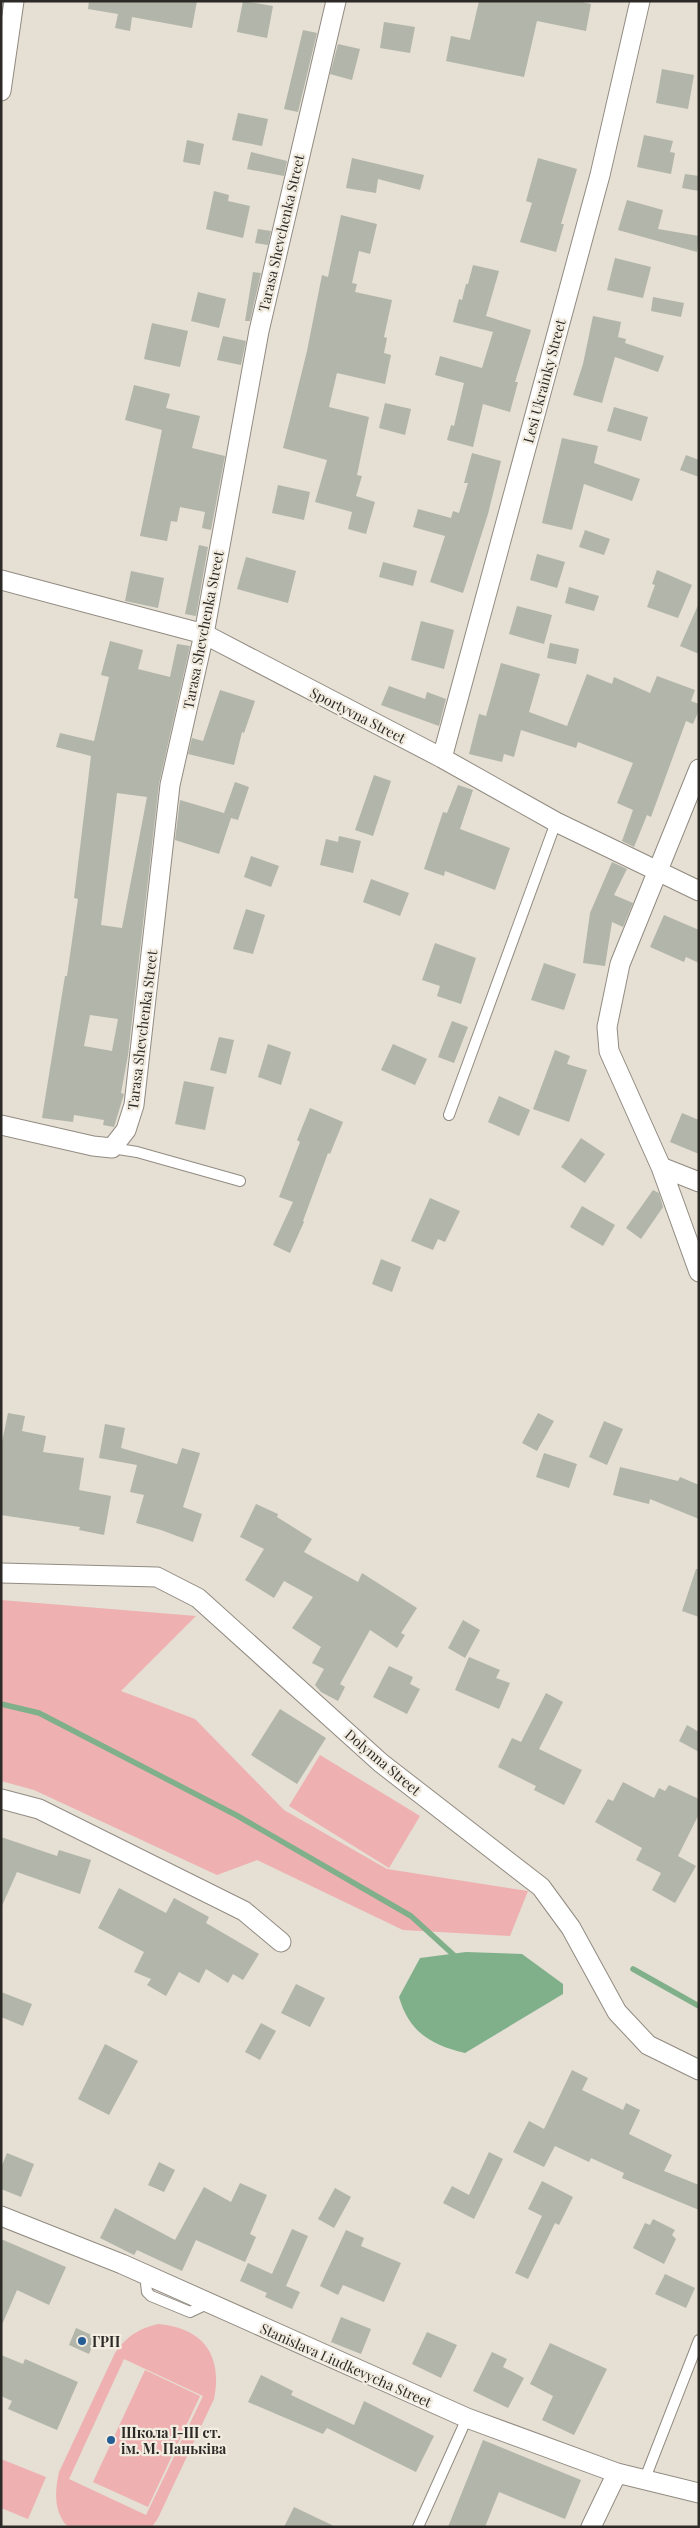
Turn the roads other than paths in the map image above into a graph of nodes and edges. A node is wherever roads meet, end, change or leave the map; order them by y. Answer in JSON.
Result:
{"nodes":[{"id":1,"x":14,"y":1,"type":"edge"},
{"id":2,"x":336,"y":1,"type":"edge"},
{"id":3,"x":640,"y":1,"type":"edge"},
{"id":4,"x":1,"y":91,"type":"edge"},
{"id":5,"x":1,"y":580,"type":"edge"},
{"id":6,"x":204,"y":634,"type":"junction"},
{"id":7,"x":442,"y":758,"type":"junction"},
{"id":8,"x":699,"y":768,"type":"edge"},
{"id":9,"x":556,"y":822,"type":"junction"},
{"id":10,"x":658,"y":870,"type":"junction"},
{"id":11,"x":699,"y":891,"type":"edge"},
{"id":12,"x":448,"y":1116,"type":"dead end"},
{"id":13,"x":1,"y":1125,"type":"edge"},
{"id":14,"x":112,"y":1148,"type":"junction"},
{"id":15,"x":662,"y":1167,"type":"junction"},
{"id":16,"x":240,"y":1181,"type":"dead end"},
{"id":17,"x":699,"y":1182,"type":"edge"},
{"id":18,"x":699,"y":1272,"type":"edge"},
{"id":19,"x":1,"y":1573,"type":"edge"},
{"id":20,"x":1,"y":1799,"type":"edge"},
{"id":21,"x":280,"y":1942,"type":"dead end"},
{"id":22,"x":699,"y":2070,"type":"edge"},
{"id":23,"x":1,"y":2216,"type":"edge"},
{"id":24,"x":699,"y":2340,"type":"edge"},
{"id":25,"x":467,"y":2418,"type":"junction"},
{"id":26,"x":617,"y":2473,"type":"junction"},
{"id":27,"x":644,"y":2481,"type":"junction"},
{"id":28,"x":699,"y":2493,"type":"edge"},
{"id":29,"x":418,"y":2527,"type":"edge"},
{"id":30,"x":591,"y":2527,"type":"edge"}],
"edges":[{"from":1,"to":4,"type":"street"},
{"from":2,"to":6,"type":"street","name":"Tarasa Shevchenka Street"},
{"from":3,"to":7,"type":"street","name":"Lesi Ukrainky Street"},
{"from":5,"to":6,"type":"street","name":"Sportyvna Street"},
{"from":6,"to":7,"type":"street","name":"Sportyvna Street"},
{"from":6,"to":14,"type":"street","name":"Tarasa Shevchenka Street"},
{"from":7,"to":9,"type":"street","name":"Sportyvna Street"},
{"from":8,"to":10,"type":"street"},
{"from":9,"to":10,"type":"street","name":"Sportyvna Street"},
{"from":9,"to":12,"type":"lane"},
{"from":10,"to":11,"type":"street","name":"Sportyvna Street"},
{"from":10,"to":15,"type":"street"},
{"from":13,"to":14,"type":"street"},
{"from":14,"to":16,"type":"lane"},
{"from":15,"to":17,"type":"street"},
{"from":15,"to":18,"type":"street"},
{"from":19,"to":22,"type":"street","name":"Dolynna Street"},
{"from":20,"to":21,"type":"street"},
{"from":23,"to":25,"type":"street","name":"Stanislava Liudkevycha Street"},
{"from":24,"to":27,"type":"lane"},
{"from":25,"to":26,"type":"street","name":"Stanislava Liudkevycha Street"},
{"from":25,"to":29,"type":"lane"},
{"from":26,"to":27,"type":"street","name":"Stanislava Liudkevycha Street"},
{"from":26,"to":30,"type":"street"},
{"from":27,"to":28,"type":"street","name":"Stanislava Liudkevycha Street"}]}
